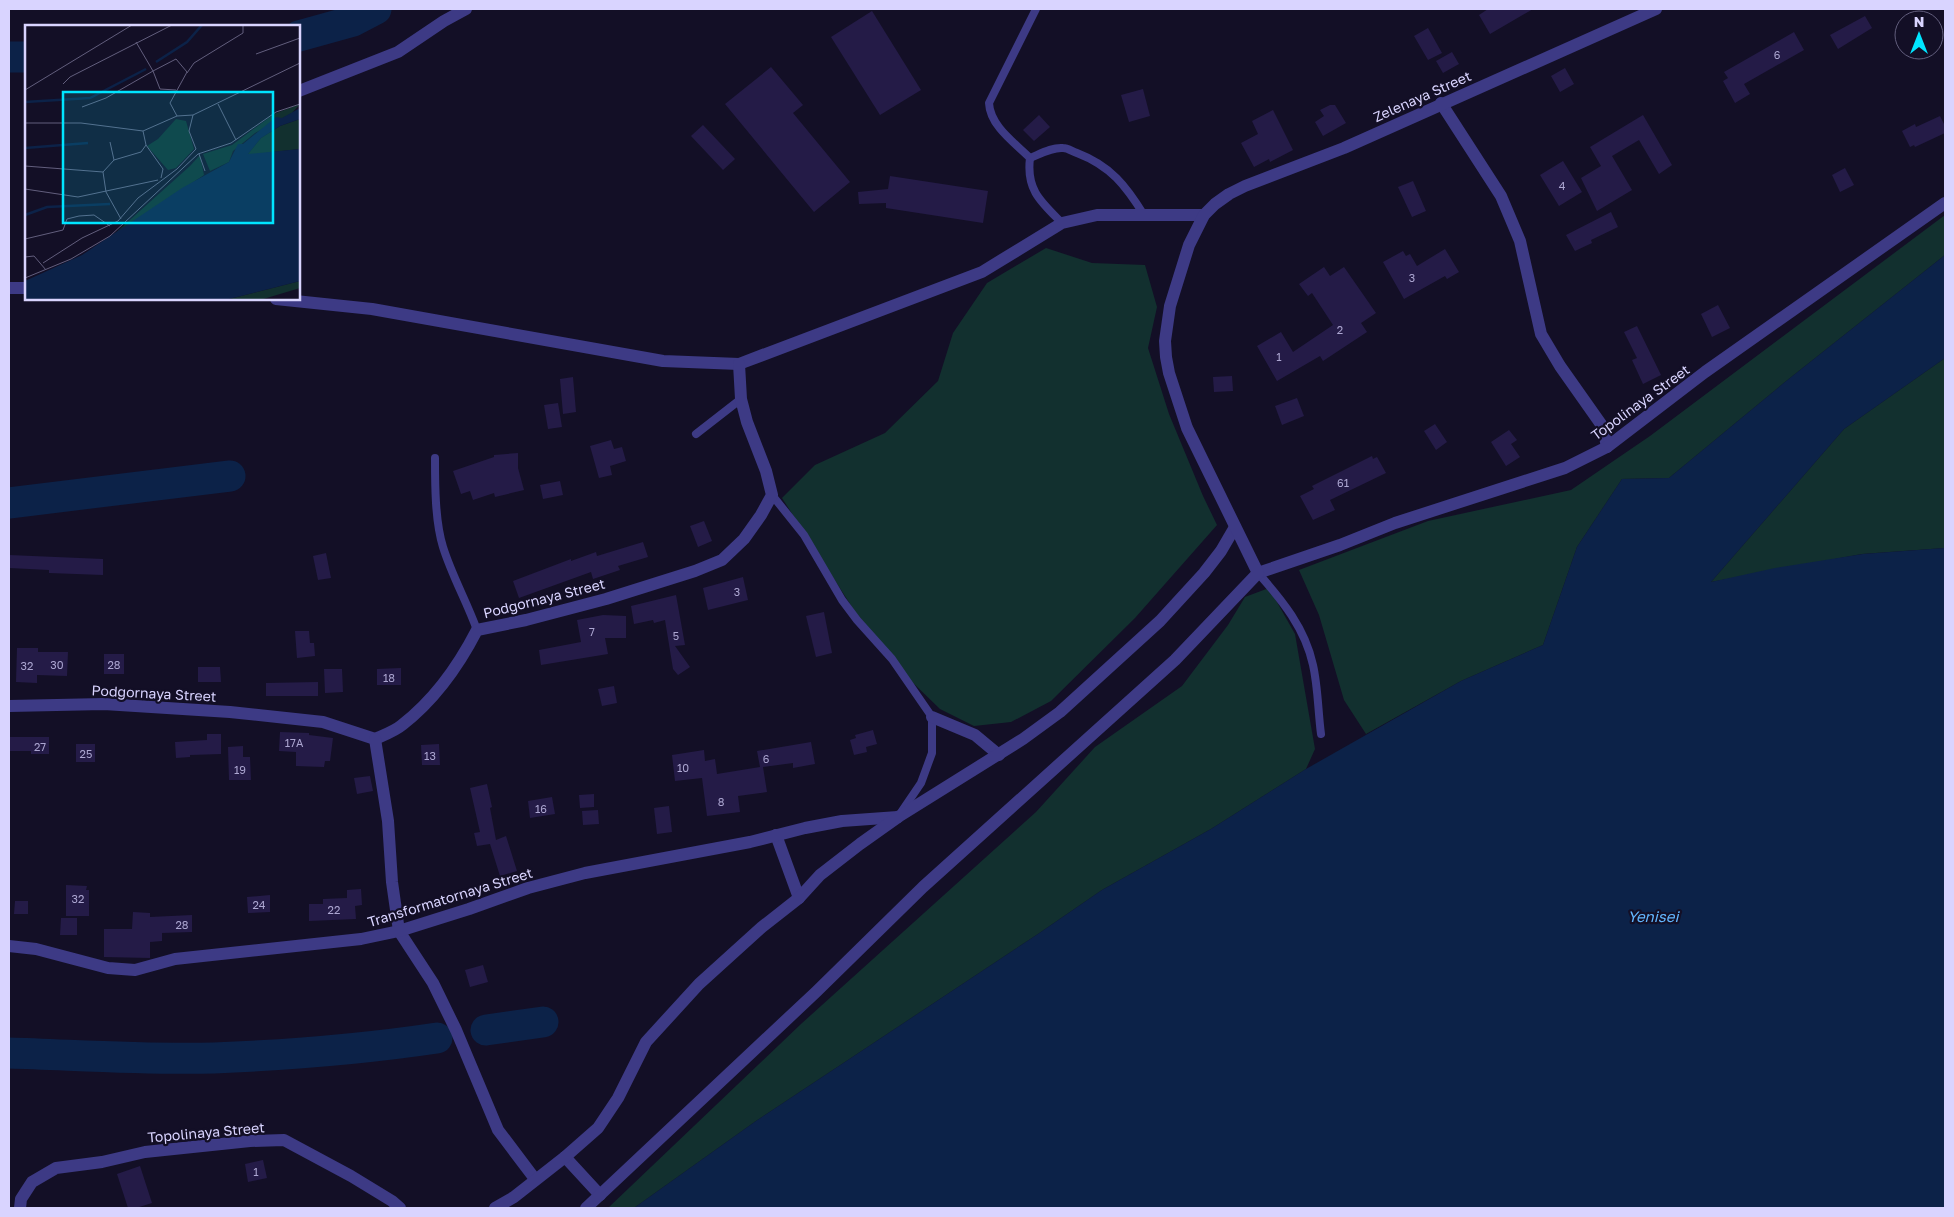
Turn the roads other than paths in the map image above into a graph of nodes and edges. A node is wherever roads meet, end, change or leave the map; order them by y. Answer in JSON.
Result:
{"nodes":[{"id":1,"x":466,"y":9,"type":"edge"},
{"id":2,"x":1036,"y":9,"type":"edge"},
{"id":3,"x":1656,"y":9,"type":"edge"},
{"id":4,"x":300,"y":91,"type":"edge"},
{"id":5,"x":1441,"y":103,"type":"junction"},
{"id":6,"x":1030,"y":158,"type":"junction"},
{"id":7,"x":1945,"y":203,"type":"edge"},
{"id":8,"x":1144,"y":215,"type":"junction"},
{"id":9,"x":1204,"y":215,"type":"junction"},
{"id":10,"x":1062,"y":223,"type":"junction"},
{"id":11,"x":9,"y":288,"type":"edge"},
{"id":12,"x":25,"y":288,"type":"edge"},
{"id":13,"x":286,"y":300,"type":"edge"},
{"id":14,"x":740,"y":364,"type":"junction"},
{"id":15,"x":741,"y":398,"type":"junction"},
{"id":16,"x":696,"y":434,"type":"dead end"},
{"id":17,"x":1607,"y":448,"type":"junction"},
{"id":18,"x":435,"y":458,"type":"dead end"},
{"id":19,"x":772,"y":495,"type":"junction"},
{"id":20,"x":1235,"y":527,"type":"junction"},
{"id":21,"x":1258,"y":573,"type":"junction"},
{"id":22,"x":477,"y":630,"type":"junction"},
{"id":23,"x":9,"y":706,"type":"edge"},
{"id":24,"x":932,"y":717,"type":"junction"},
{"id":25,"x":1321,"y":734,"type":"dead end"},
{"id":26,"x":375,"y":739,"type":"junction"},
{"id":27,"x":999,"y":755,"type":"junction"},
{"id":28,"x":898,"y":817,"type":"junction"},
{"id":29,"x":776,"y":835,"type":"junction"},
{"id":30,"x":799,"y":898,"type":"junction"},
{"id":31,"x":399,"y":930,"type":"junction"},
{"id":32,"x":9,"y":946,"type":"edge"},
{"id":33,"x":565,"y":1156,"type":"junction"},
{"id":34,"x":535,"y":1179,"type":"junction"},
{"id":35,"x":600,"y":1195,"type":"junction"},
{"id":36,"x":20,"y":1208,"type":"edge"},
{"id":37,"x":400,"y":1208,"type":"edge"},
{"id":38,"x":495,"y":1208,"type":"edge"},
{"id":39,"x":586,"y":1208,"type":"edge"}],
"edges":[{"from":1,"to":4,"type":"street"},
{"from":2,"to":6,"type":"lane"},
{"from":3,"to":5,"type":"street","name":"Zelenaya Street"},
{"from":5,"to":9,"type":"street","name":"Zelenaya Street"},
{"from":5,"to":17,"type":"street"},
{"from":6,"to":8,"type":"lane"},
{"from":6,"to":10,"type":"lane"},
{"from":7,"to":17,"type":"street","name":"Topolinaya Street"},
{"from":8,"to":9,"type":"street"},
{"from":8,"to":10,"type":"street"},
{"from":9,"to":20,"type":"street"},
{"from":10,"to":14,"type":"street"},
{"from":11,"to":12,"type":"street"},
{"from":13,"to":14,"type":"street"},
{"from":14,"to":15,"type":"street"},
{"from":15,"to":16,"type":"lane"},
{"from":15,"to":19,"type":"street"},
{"from":17,"to":21,"type":"street","name":"Topolinaya Street"},
{"from":18,"to":22,"type":"lane"},
{"from":19,"to":22,"type":"street","name":"Podgornaya Street"},
{"from":19,"to":24,"type":"lane"},
{"from":20,"to":21,"type":"street"},
{"from":20,"to":27,"type":"street"},
{"from":21,"to":25,"type":"lane"},
{"from":21,"to":35,"type":"street"},
{"from":22,"to":26,"type":"street","name":"Podgornaya Street"},
{"from":23,"to":26,"type":"street","name":"Podgornaya Street"},
{"from":24,"to":27,"type":"street"},
{"from":24,"to":28,"type":"lane"},
{"from":26,"to":31,"type":"street"},
{"from":27,"to":28,"type":"street"},
{"from":28,"to":29,"type":"street","name":"Transformatornaya Street"},
{"from":28,"to":30,"type":"street"},
{"from":29,"to":30,"type":"street"},
{"from":29,"to":31,"type":"street","name":"Transformatornaya Street"},
{"from":30,"to":33,"type":"street"},
{"from":31,"to":32,"type":"street","name":"Transformatornaya Street"},
{"from":31,"to":34,"type":"street"},
{"from":33,"to":34,"type":"street"},
{"from":33,"to":35,"type":"street"},
{"from":34,"to":38,"type":"street"},
{"from":35,"to":39,"type":"street"},
{"from":36,"to":37,"type":"street","name":"Topolinaya Street"}]}
